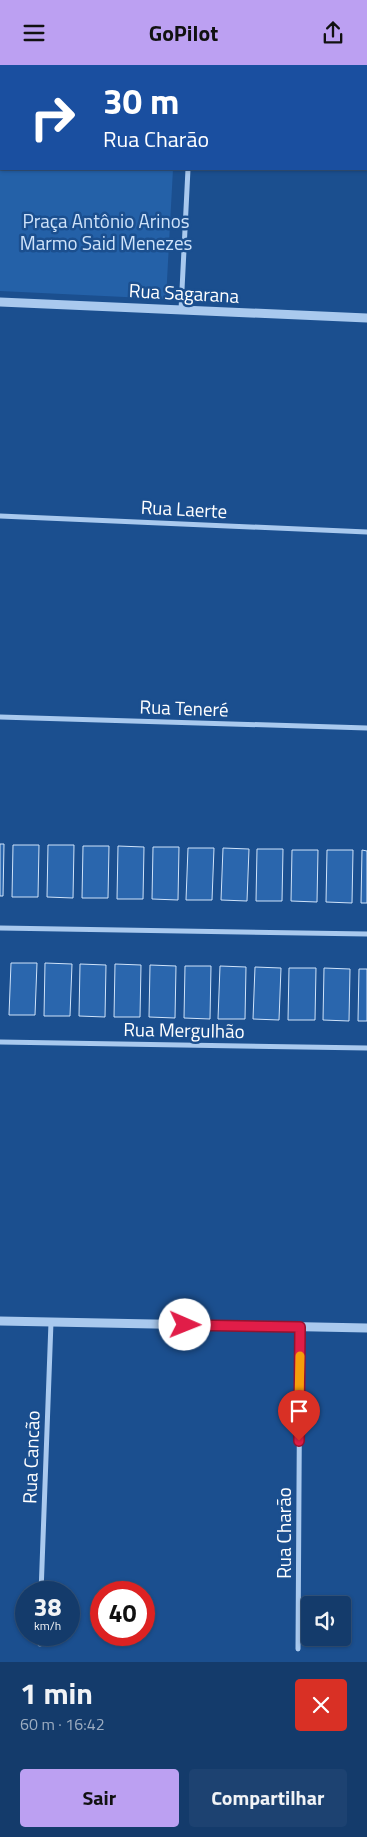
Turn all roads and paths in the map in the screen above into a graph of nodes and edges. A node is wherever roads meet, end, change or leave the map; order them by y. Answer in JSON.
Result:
{"nodes":[{"id":1,"x":188,"y":170,"type":"edge"},
{"id":2,"x":0,"y":302,"type":"edge"},
{"id":3,"x":181,"y":310,"type":"junction"},
{"id":4,"x":367,"y":318,"type":"edge"},
{"id":5,"x":0,"y":516,"type":"edge"},
{"id":6,"x":367,"y":532,"type":"edge"},
{"id":7,"x":0,"y":717,"type":"edge"},
{"id":8,"x":367,"y":728,"type":"edge"},
{"id":9,"x":0,"y":928,"type":"edge"},
{"id":10,"x":367,"y":934,"type":"edge"},
{"id":11,"x":0,"y":1042,"type":"edge"},
{"id":12,"x":367,"y":1048,"type":"edge"},
{"id":13,"x":0,"y":1321,"type":"edge"},
{"id":14,"x":51,"y":1322,"type":"junction"},
{"id":15,"x":300,"y":1327,"type":"junction"},
{"id":16,"x":367,"y":1328,"type":"edge"},
{"id":17,"x":41,"y":1581,"type":"edge"},
{"id":18,"x":298,"y":1649,"type":"dead end"}],
"edges":[{"from":1,"to":3,"type":"street"},
{"from":2,"to":3,"type":"street","name":"Rua Sagarana"},
{"from":3,"to":4,"type":"street","name":"Rua Sagarana"},
{"from":5,"to":6,"type":"street","name":"Rua Laerte"},
{"from":7,"to":8,"type":"street","name":"Rua Teneré"},
{"from":9,"to":10,"type":"street"},
{"from":11,"to":12,"type":"street","name":"Rua Mergulhão"},
{"from":13,"to":14,"type":"street"},
{"from":14,"to":15,"type":"street"},
{"from":14,"to":17,"type":"street","name":"Rua Cancão"},
{"from":15,"to":16,"type":"street"},
{"from":15,"to":18,"type":"street","name":"Rua Charão"}]}
